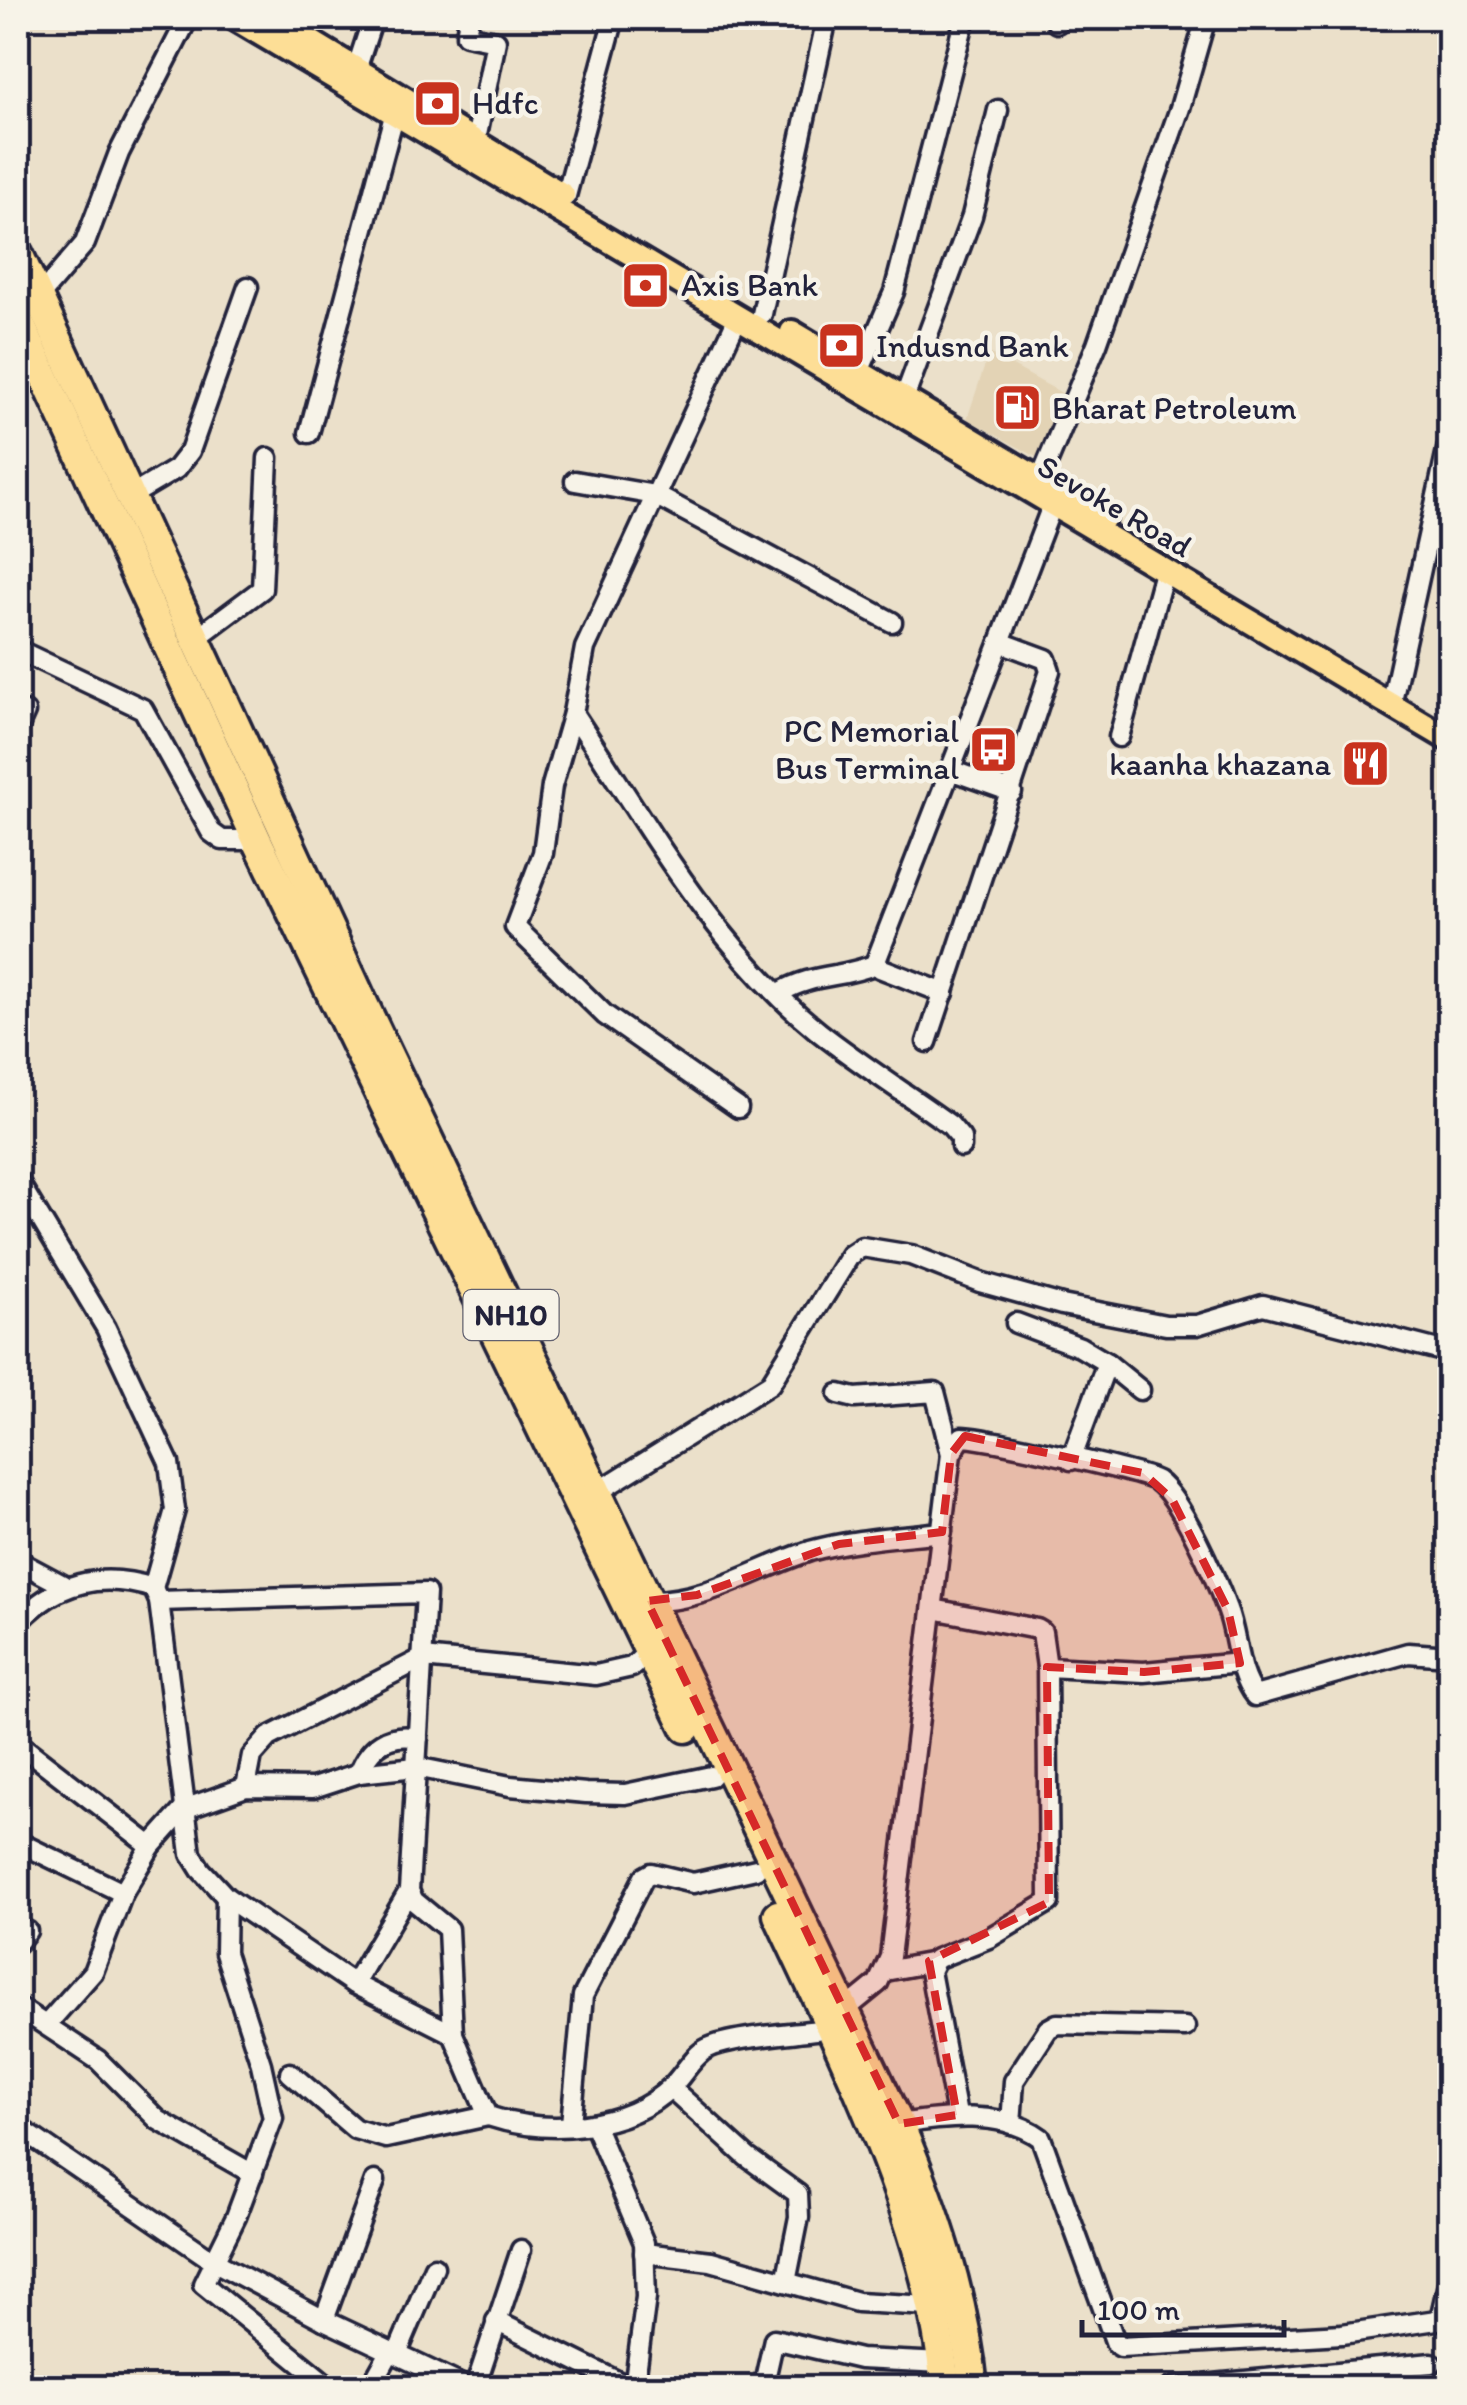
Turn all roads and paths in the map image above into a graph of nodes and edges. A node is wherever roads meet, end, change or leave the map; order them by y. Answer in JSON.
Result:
{"nodes":[{"id":1,"x":188,"y":18,"type":"edge"},
{"id":2,"x":234,"y":18,"type":"edge"},
{"id":3,"x":272,"y":18,"type":"edge"},
{"id":4,"x":373,"y":18,"type":"edge"},
{"id":5,"x":469,"y":18,"type":"edge"},
{"id":6,"x":614,"y":18,"type":"edge"},
{"id":7,"x":827,"y":18,"type":"edge"},
{"id":8,"x":965,"y":18,"type":"edge"},
{"id":9,"x":1206,"y":18,"type":"edge"},
{"id":10,"x":354,"y":77,"type":"junction"},
{"id":11,"x":998,"y":110,"type":"dead end"},
{"id":12,"x":395,"y":112,"type":"junction"},
{"id":13,"x":476,"y":140,"type":"junction"},
{"id":14,"x":566,"y":196,"type":"junction"},
{"id":15,"x":18,"y":252,"type":"edge"},
{"id":16,"x":674,"y":270,"type":"junction"},
{"id":17,"x":248,"y":287,"type":"dead end"},
{"id":18,"x":38,"y":298,"type":"junction"},
{"id":19,"x":762,"y":314,"type":"junction"},
{"id":20,"x":738,"y":317,"type":"junction"},
{"id":21,"x":18,"y":318,"type":"edge"},
{"id":22,"x":859,"y":372,"type":"junction"},
{"id":23,"x":904,"y":399,"type":"junction"},
{"id":24,"x":309,"y":432,"type":"dead end"},
{"id":25,"x":1450,"y":436,"type":"edge"},
{"id":26,"x":268,"y":458,"type":"dead end"},
{"id":27,"x":575,"y":481,"type":"dead end"},
{"id":28,"x":1042,"y":494,"type":"junction"},
{"id":29,"x":655,"y":495,"type":"junction"},
{"id":30,"x":130,"y":497,"type":"junction"},
{"id":31,"x":1164,"y":572,"type":"junction"},
{"id":32,"x":892,"y":622,"type":"dead end"},
{"id":33,"x":195,"y":639,"type":"junction"},
{"id":34,"x":1000,"y":642,"type":"junction"},
{"id":35,"x":18,"y":650,"type":"edge"},
{"id":36,"x":1393,"y":698,"type":"junction"},
{"id":37,"x":573,"y":713,"type":"junction"},
{"id":38,"x":1450,"y":723,"type":"edge"},
{"id":39,"x":1119,"y":736,"type":"dead end"},
{"id":40,"x":1450,"y":740,"type":"edge"},
{"id":41,"x":950,"y":770,"type":"junction"},
{"id":42,"x":1012,"y":792,"type":"junction"},
{"id":43,"x":257,"y":840,"type":"junction"},
{"id":44,"x":876,"y":964,"type":"junction"},
{"id":45,"x":944,"y":993,"type":"junction"},
{"id":46,"x":779,"y":994,"type":"junction"},
{"id":47,"x":927,"y":1042,"type":"dead end"},
{"id":48,"x":738,"y":1108,"type":"dead end"},
{"id":49,"x":961,"y":1146,"type":"dead end"},
{"id":50,"x":18,"y":1181,"type":"edge"},
{"id":51,"x":1016,"y":1323,"type":"dead end"},
{"id":52,"x":1450,"y":1353,"type":"edge"},
{"id":53,"x":1106,"y":1363,"type":"junction"},
{"id":54,"x":1140,"y":1390,"type":"dead end"},
{"id":55,"x":839,"y":1394,"type":"dead end"},
{"id":56,"x":951,"y":1454,"type":"junction"},
{"id":57,"x":1070,"y":1460,"type":"junction"},
{"id":58,"x":596,"y":1493,"type":"junction"},
{"id":59,"x":942,"y":1532,"type":"junction"},
{"id":60,"x":18,"y":1562,"type":"edge"},
{"id":61,"x":64,"y":1586,"type":"junction"},
{"id":62,"x":156,"y":1595,"type":"junction"},
{"id":63,"x":647,"y":1601,"type":"junction"},
{"id":64,"x":932,"y":1609,"type":"junction"},
{"id":65,"x":18,"y":1623,"type":"edge"},
{"id":66,"x":656,"y":1644,"type":"junction"},
{"id":67,"x":1450,"y":1656,"type":"edge"},
{"id":68,"x":423,"y":1658,"type":"junction"},
{"id":69,"x":1240,"y":1663,"type":"junction"},
{"id":70,"x":1047,"y":1667,"type":"junction"},
{"id":71,"x":418,"y":1738,"type":"junction"},
{"id":72,"x":18,"y":1743,"type":"edge"},
{"id":73,"x":416,"y":1767,"type":"junction"},
{"id":74,"x":359,"y":1772,"type":"junction"},
{"id":75,"x":711,"y":1776,"type":"junction"},
{"id":76,"x":246,"y":1787,"type":"junction"},
{"id":77,"x":184,"y":1809,"type":"junction"},
{"id":78,"x":18,"y":1842,"type":"edge"},
{"id":79,"x":151,"y":1846,"type":"junction"},
{"id":80,"x":756,"y":1869,"type":"junction"},
{"id":81,"x":408,"y":1891,"type":"junction"},
{"id":82,"x":123,"y":1893,"type":"junction"},
{"id":83,"x":226,"y":1897,"type":"junction"},
{"id":84,"x":934,"y":1962,"type":"junction"},
{"id":85,"x":886,"y":1971,"type":"junction"},
{"id":86,"x":354,"y":1984,"type":"junction"},
{"id":87,"x":18,"y":2006,"type":"edge"},
{"id":88,"x":838,"y":2019,"type":"junction"},
{"id":89,"x":47,"y":2024,"type":"junction"},
{"id":90,"x":1185,"y":2027,"type":"dead end"},
{"id":91,"x":453,"y":2034,"type":"junction"},
{"id":92,"x":290,"y":2073,"type":"dead end"},
{"id":93,"x":670,"y":2088,"type":"junction"},
{"id":94,"x":958,"y":2115,"type":"junction"},
{"id":95,"x":488,"y":2116,"type":"junction"},
{"id":96,"x":571,"y":2124,"type":"junction"},
{"id":97,"x":594,"y":2124,"type":"junction"},
{"id":98,"x":899,"y":2124,"type":"junction"},
{"id":99,"x":1011,"y":2124,"type":"junction"},
{"id":100,"x":18,"y":2128,"type":"edge"},
{"id":101,"x":253,"y":2174,"type":"junction"},
{"id":102,"x":375,"y":2181,"type":"dead end"},
{"id":103,"x":520,"y":2250,"type":"dead end"},
{"id":104,"x":644,"y":2253,"type":"junction"},
{"id":105,"x":215,"y":2262,"type":"junction"},
{"id":106,"x":434,"y":2267,"type":"dead end"},
{"id":107,"x":1450,"y":2276,"type":"edge"},
{"id":108,"x":786,"y":2282,"type":"junction"},
{"id":109,"x":930,"y":2306,"type":"junction"},
{"id":110,"x":1445,"y":2318,"type":"edge"},
{"id":111,"x":324,"y":2320,"type":"junction"},
{"id":112,"x":496,"y":2321,"type":"junction"},
{"id":113,"x":393,"y":2353,"type":"junction"},
{"id":114,"x":1432,"y":2364,"type":"dead end"},
{"id":115,"x":944,"y":2375,"type":"edge"},
{"id":116,"x":1384,"y":2378,"type":"edge"},
{"id":117,"x":1335,"y":2380,"type":"edge"},
{"id":118,"x":1276,"y":2383,"type":"edge"},
{"id":119,"x":1219,"y":2386,"type":"edge"},
{"id":120,"x":331,"y":2388,"type":"edge"},
{"id":121,"x":370,"y":2388,"type":"edge"},
{"id":122,"x":472,"y":2388,"type":"edge"},
{"id":123,"x":632,"y":2388,"type":"edge"},
{"id":124,"x":763,"y":2388,"type":"edge"},
{"id":125,"x":974,"y":2388,"type":"edge"},
{"id":126,"x":1172,"y":2388,"type":"edge"}],
"edges":[{"from":1,"to":18,"type":"street"},
{"from":2,"to":10,"type":"main road","name":"Sevoke Road"},
{"from":3,"to":10,"type":"main road","name":"Sevoke Road"},
{"from":4,"to":10,"type":"street"},
{"from":5,"to":13,"type":"street"},
{"from":6,"to":14,"type":"street"},
{"from":7,"to":19,"type":"street"},
{"from":8,"to":22,"type":"street"},
{"from":9,"to":28,"type":"street"},
{"from":10,"to":12,"type":"main road","name":"Sevoke Road"},
{"from":10,"to":13,"type":"main road","name":"Sevoke Road"},
{"from":11,"to":23,"type":"street"},
{"from":12,"to":16,"type":"main road","name":"Sevoke Road"},
{"from":12,"to":24,"type":"street"},
{"from":13,"to":14,"type":"main road","name":"Sevoke Road"},
{"from":14,"to":16,"type":"main road","name":"Sevoke Road"},
{"from":15,"to":18,"type":"highway","number":"NH10"},
{"from":16,"to":19,"type":"main road","name":"Sevoke Road"},
{"from":16,"to":20,"type":"main road","name":"Sevoke Road"},
{"from":17,"to":30,"type":"street"},
{"from":18,"to":30,"type":"highway","number":"NH10"},
{"from":19,"to":22,"type":"main road","name":"Sevoke Road"},
{"from":20,"to":28,"type":"main road","name":"Sevoke Road"},
{"from":20,"to":29,"type":"street"},
{"from":21,"to":43,"type":"highway"},
{"from":22,"to":23,"type":"main road","name":"Sevoke Road"},
{"from":23,"to":28,"type":"main road","name":"Sevoke Road"},
{"from":25,"to":36,"type":"street"},
{"from":26,"to":33,"type":"street"},
{"from":27,"to":29,"type":"street"},
{"from":28,"to":31,"type":"main road","name":"Sevoke Road"},
{"from":28,"to":34,"type":"street"},
{"from":28,"to":36,"type":"main road","name":"Sevoke Road"},
{"from":29,"to":32,"type":"street"},
{"from":29,"to":37,"type":"street"},
{"from":30,"to":33,"type":"highway","number":"NH10"},
{"from":31,"to":36,"type":"main road","name":"Sevoke Road"},
{"from":31,"to":39,"type":"street"},
{"from":33,"to":58,"type":"highway","number":"NH10"},
{"from":34,"to":41,"type":"street"},
{"from":34,"to":42,"type":"street"},
{"from":35,"to":43,"type":"street"},
{"from":36,"to":38,"type":"main road","name":"Sevoke Road"},
{"from":36,"to":40,"type":"main road","name":"Sevoke Road"},
{"from":37,"to":46,"type":"street"},
{"from":37,"to":48,"type":"street"},
{"from":41,"to":42,"type":"street"},
{"from":41,"to":44,"type":"street"},
{"from":42,"to":45,"type":"street"},
{"from":43,"to":66,"type":"highway"},
{"from":44,"to":45,"type":"street"},
{"from":44,"to":46,"type":"street"},
{"from":45,"to":47,"type":"street"},
{"from":46,"to":49,"type":"street"},
{"from":50,"to":62,"type":"street"},
{"from":51,"to":53,"type":"street"},
{"from":52,"to":58,"type":"street"},
{"from":53,"to":54,"type":"street"},
{"from":53,"to":57,"type":"street"},
{"from":55,"to":56,"type":"street"},
{"from":56,"to":57,"type":"street"},
{"from":56,"to":59,"type":"street"},
{"from":57,"to":69,"type":"street"},
{"from":58,"to":63,"type":"highway","number":"NH10"},
{"from":59,"to":63,"type":"street"},
{"from":59,"to":64,"type":"street"},
{"from":60,"to":61,"type":"street"},
{"from":61,"to":62,"type":"street"},
{"from":61,"to":65,"type":"street"},
{"from":62,"to":68,"type":"street"},
{"from":62,"to":77,"type":"street"},
{"from":63,"to":66,"type":"highway","number":"NH10"},
{"from":64,"to":70,"type":"street"},
{"from":64,"to":85,"type":"street"},
{"from":66,"to":68,"type":"street"},
{"from":66,"to":75,"type":"highway"},
{"from":66,"to":88,"type":"highway","number":"NH10"},
{"from":67,"to":69,"type":"street"},
{"from":68,"to":71,"type":"street"},
{"from":68,"to":76,"type":"street"},
{"from":69,"to":70,"type":"street"},
{"from":70,"to":84,"type":"street"},
{"from":71,"to":73,"type":"street"},
{"from":71,"to":74,"type":"street"},
{"from":72,"to":79,"type":"street"},
{"from":73,"to":74,"type":"street"},
{"from":73,"to":75,"type":"street"},
{"from":73,"to":81,"type":"street"},
{"from":74,"to":76,"type":"street"},
{"from":75,"to":80,"type":"highway"},
{"from":76,"to":77,"type":"street"},
{"from":77,"to":79,"type":"street"},
{"from":77,"to":83,"type":"street"},
{"from":78,"to":82,"type":"street"},
{"from":79,"to":82,"type":"street"},
{"from":80,"to":88,"type":"highway"},
{"from":80,"to":96,"type":"street"},
{"from":81,"to":86,"type":"street"},
{"from":81,"to":91,"type":"street"},
{"from":82,"to":89,"type":"street"},
{"from":83,"to":86,"type":"street"},
{"from":83,"to":101,"type":"street"},
{"from":84,"to":85,"type":"street"},
{"from":84,"to":94,"type":"street"},
{"from":85,"to":88,"type":"street"},
{"from":86,"to":91,"type":"street"},
{"from":87,"to":89,"type":"street"},
{"from":88,"to":93,"type":"street"},
{"from":88,"to":98,"type":"highway","number":"NH10"},
{"from":88,"to":109,"type":"highway"},
{"from":89,"to":101,"type":"street"},
{"from":90,"to":99,"type":"street"},
{"from":91,"to":95,"type":"street"},
{"from":92,"to":95,"type":"street"},
{"from":93,"to":97,"type":"street"},
{"from":93,"to":108,"type":"street"},
{"from":94,"to":98,"type":"street"},
{"from":94,"to":99,"type":"street"},
{"from":95,"to":96,"type":"street"},
{"from":96,"to":97,"type":"street"},
{"from":97,"to":104,"type":"street"},
{"from":98,"to":125,"type":"highway","number":"NH10"},
{"from":99,"to":110,"type":"street"},
{"from":100,"to":105,"type":"street"},
{"from":101,"to":105,"type":"street"},
{"from":102,"to":111,"type":"street"},
{"from":103,"to":112,"type":"street"},
{"from":104,"to":108,"type":"street"},
{"from":104,"to":123,"type":"street"},
{"from":105,"to":111,"type":"street"},
{"from":105,"to":120,"type":"street"},
{"from":106,"to":113,"type":"street"},
{"from":107,"to":110,"type":"street"},
{"from":108,"to":109,"type":"street"},
{"from":109,"to":115,"type":"highway"},
{"from":111,"to":113,"type":"street"},
{"from":112,"to":122,"type":"street"},
{"from":112,"to":123,"type":"street"},
{"from":113,"to":121,"type":"street"},
{"from":113,"to":122,"type":"street"},
{"from":114,"to":116,"type":"street"},
{"from":115,"to":124,"type":"street"},
{"from":116,"to":117,"type":"street"},
{"from":117,"to":118,"type":"street"},
{"from":118,"to":119,"type":"street"},
{"from":119,"to":126,"type":"street"}]}
